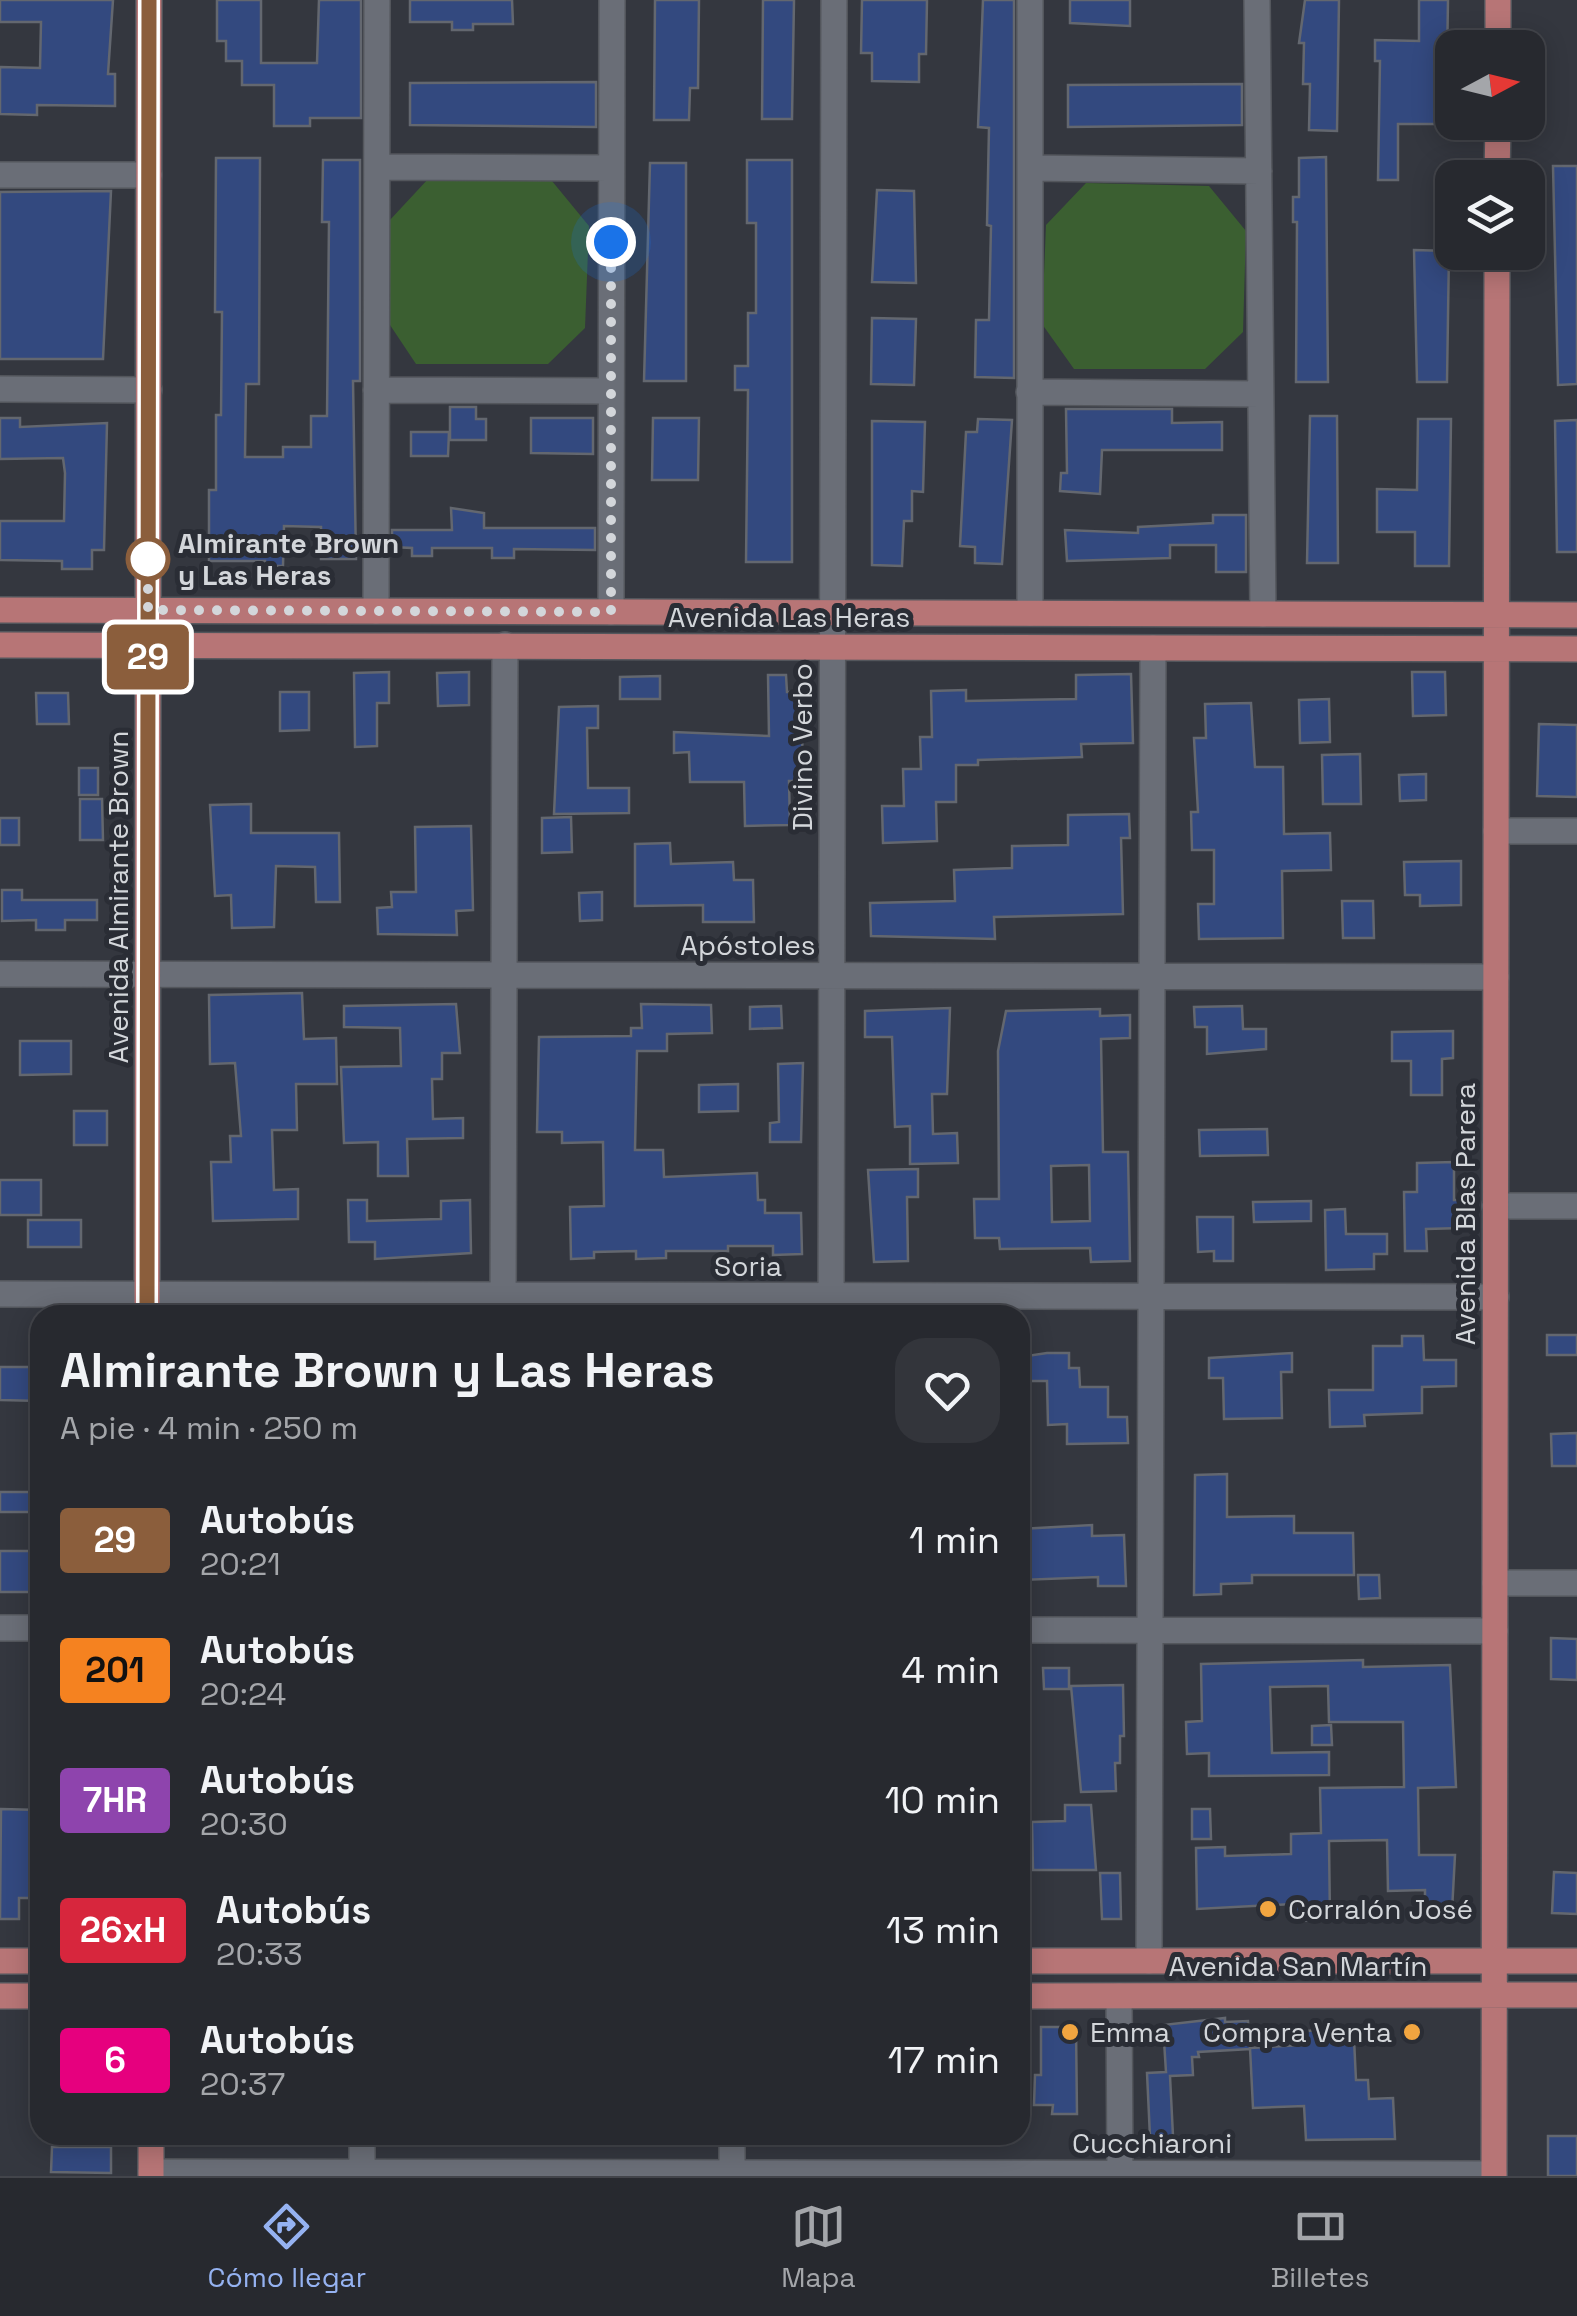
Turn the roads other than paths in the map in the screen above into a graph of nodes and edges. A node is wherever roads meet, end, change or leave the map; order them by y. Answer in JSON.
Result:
{"nodes":[{"id":1,"x":149,"y":0,"type":"edge"},
{"id":2,"x":377,"y":0,"type":"edge"},
{"id":3,"x":612,"y":0,"type":"edge"},
{"id":4,"x":834,"y":0,"type":"edge"},
{"id":5,"x":1030,"y":0,"type":"edge"},
{"id":6,"x":1258,"y":0,"type":"edge"},
{"id":7,"x":1498,"y":0,"type":"edge"},
{"id":8,"x":1498,"y":30,"type":"edge"},
{"id":9,"x":376,"y":167,"type":"junction"},
{"id":10,"x":611,"y":168,"type":"junction"},
{"id":11,"x":1030,"y":168,"type":"junction"},
{"id":12,"x":1259,"y":170,"type":"junction"},
{"id":13,"x":0,"y":175,"type":"edge"},
{"id":14,"x":149,"y":175,"type":"junction"},
{"id":15,"x":1497,"y":270,"type":"edge"},
{"id":16,"x":0,"y":389,"type":"edge"},
{"id":17,"x":148,"y":390,"type":"junction"},
{"id":18,"x":376,"y":390,"type":"junction"},
{"id":19,"x":610,"y":391,"type":"junction"},
{"id":20,"x":1029,"y":392,"type":"junction"},
{"id":21,"x":1260,"y":394,"type":"junction"},
{"id":22,"x":0,"y":610,"type":"edge"},
{"id":23,"x":148,"y":610,"type":"junction"},
{"id":24,"x":376,"y":611,"type":"junction"},
{"id":25,"x":611,"y":612,"type":"junction"},
{"id":26,"x":832,"y":612,"type":"junction"},
{"id":27,"x":1030,"y":613,"type":"junction"},
{"id":28,"x":1263,"y":614,"type":"junction"},
{"id":29,"x":1496,"y":614,"type":"junction"},
{"id":30,"x":1577,"y":615,"type":"edge"},
{"id":31,"x":0,"y":645,"type":"edge"},
{"id":32,"x":148,"y":646,"type":"junction"},
{"id":33,"x":506,"y":646,"type":"junction"},
{"id":34,"x":832,"y":648,"type":"junction"},
{"id":35,"x":1153,"y":648,"type":"junction"},
{"id":36,"x":1496,"y":649,"type":"junction"},
{"id":37,"x":1577,"y":649,"type":"edge"},
{"id":38,"x":1496,"y":831,"type":"junction"},
{"id":39,"x":1577,"y":831,"type":"edge"},
{"id":40,"x":0,"y":974,"type":"edge"},
{"id":41,"x":148,"y":974,"type":"junction"},
{"id":42,"x":504,"y":974,"type":"junction"},
{"id":43,"x":831,"y":976,"type":"junction"},
{"id":44,"x":1152,"y":976,"type":"junction"},
{"id":45,"x":1496,"y":977,"type":"junction"},
{"id":46,"x":1495,"y":1206,"type":"junction"},
{"id":47,"x":1577,"y":1206,"type":"edge"},
{"id":48,"x":0,"y":1294,"type":"edge"},
{"id":49,"x":1150,"y":1297,"type":"junction"},
{"id":50,"x":1496,"y":1297,"type":"junction"},
{"id":51,"x":147,"y":1305,"type":"edge"},
{"id":52,"x":503,"y":1305,"type":"edge"},
{"id":53,"x":830,"y":1305,"type":"edge"},
{"id":54,"x":866,"y":1305,"type":"edge"},
{"id":55,"x":1495,"y":1583,"type":"junction"},
{"id":56,"x":1577,"y":1583,"type":"edge"},
{"id":57,"x":0,"y":1628,"type":"edge"},
{"id":58,"x":30,"y":1628,"type":"edge"},
{"id":59,"x":1030,"y":1630,"type":"edge"},
{"id":60,"x":1150,"y":1630,"type":"junction"},
{"id":61,"x":1495,"y":1631,"type":"junction"},
{"id":62,"x":1577,"y":1960,"type":"edge"},
{"id":63,"x":0,"y":1961,"type":"edge"},
{"id":64,"x":30,"y":1961,"type":"edge"},
{"id":65,"x":1030,"y":1961,"type":"edge"},
{"id":66,"x":1149,"y":1961,"type":"junction"},
{"id":67,"x":1494,"y":1961,"type":"junction"},
{"id":68,"x":1494,"y":1995,"type":"junction"},
{"id":69,"x":1577,"y":1995,"type":"edge"},
{"id":70,"x":0,"y":1996,"type":"edge"},
{"id":71,"x":30,"y":1996,"type":"edge"},
{"id":72,"x":1030,"y":1996,"type":"edge"},
{"id":73,"x":1119,"y":1996,"type":"junction"},
{"id":74,"x":151,"y":2145,"type":"edge"},
{"id":75,"x":362,"y":2145,"type":"edge"},
{"id":76,"x":732,"y":2145,"type":"edge"},
{"id":77,"x":151,"y":2174,"type":"edge"},
{"id":78,"x":362,"y":2174,"type":"edge"},
{"id":79,"x":732,"y":2174,"type":"edge"},
{"id":80,"x":1120,"y":2175,"type":"edge"},
{"id":81,"x":1494,"y":2175,"type":"edge"}],
"edges":[{"from":1,"to":14,"type":"main road","name":"Avenida Almirante Brown"},
{"from":2,"to":9,"type":"street"},
{"from":3,"to":10,"type":"street"},
{"from":4,"to":26,"type":"street","name":"Divino Verbo"},
{"from":5,"to":11,"type":"street"},
{"from":6,"to":12,"type":"street"},
{"from":7,"to":8,"type":"main road"},
{"from":9,"to":10,"type":"street"},
{"from":9,"to":18,"type":"street"},
{"from":10,"to":19,"type":"street"},
{"from":11,"to":12,"type":"street"},
{"from":11,"to":20,"type":"street"},
{"from":12,"to":21,"type":"street"},
{"from":13,"to":14,"type":"street"},
{"from":14,"to":17,"type":"main road","name":"Avenida Almirante Brown"},
{"from":15,"to":29,"type":"main road","name":"Avenida Blas Parera"},
{"from":16,"to":17,"type":"street"},
{"from":17,"to":23,"type":"main road","name":"Avenida Almirante Brown"},
{"from":18,"to":19,"type":"street"},
{"from":18,"to":24,"type":"street"},
{"from":19,"to":25,"type":"street"},
{"from":20,"to":21,"type":"street"},
{"from":20,"to":27,"type":"street"},
{"from":21,"to":28,"type":"street"},
{"from":22,"to":23,"type":"main road","name":"Avenida Las Heras"},
{"from":23,"to":24,"type":"main road","name":"Avenida Las Heras"},
{"from":23,"to":32,"type":"main road","name":"Avenida Almirante Brown"},
{"from":24,"to":25,"type":"main road","name":"Avenida Las Heras"},
{"from":25,"to":26,"type":"main road","name":"Avenida Las Heras"},
{"from":26,"to":27,"type":"main road","name":"Avenida Las Heras"},
{"from":26,"to":34,"type":"street","name":"Divino Verbo"},
{"from":27,"to":28,"type":"main road","name":"Avenida Las Heras"},
{"from":28,"to":29,"type":"main road","name":"Avenida Las Heras"},
{"from":29,"to":30,"type":"main road","name":"Avenida Las Heras"},
{"from":29,"to":36,"type":"main road","name":"Avenida Blas Parera"},
{"from":31,"to":32,"type":"main road","name":"Avenida Las Heras"},
{"from":32,"to":33,"type":"main road","name":"Avenida Las Heras"},
{"from":32,"to":41,"type":"main road","name":"Avenida Almirante Brown"},
{"from":33,"to":34,"type":"main road","name":"Avenida Las Heras"},
{"from":33,"to":42,"type":"street"},
{"from":34,"to":35,"type":"main road","name":"Avenida Las Heras"},
{"from":34,"to":43,"type":"street","name":"Divino Verbo"},
{"from":35,"to":36,"type":"main road","name":"Avenida Las Heras"},
{"from":35,"to":44,"type":"street"},
{"from":36,"to":37,"type":"main road","name":"Avenida Las Heras"},
{"from":36,"to":38,"type":"main road","name":"Avenida Blas Parera"},
{"from":38,"to":39,"type":"street"},
{"from":38,"to":45,"type":"main road","name":"Avenida Blas Parera"},
{"from":40,"to":41,"type":"street","name":"Apóstoles"},
{"from":41,"to":42,"type":"street","name":"Apóstoles"},
{"from":41,"to":51,"type":"main road","name":"Avenida Almirante Brown"},
{"from":42,"to":43,"type":"street","name":"Apóstoles"},
{"from":42,"to":52,"type":"street"},
{"from":43,"to":44,"type":"street","name":"Apóstoles"},
{"from":43,"to":53,"type":"street","name":"Divino Verbo"},
{"from":44,"to":45,"type":"street","name":"Apóstoles"},
{"from":44,"to":49,"type":"street"},
{"from":45,"to":46,"type":"main road","name":"Avenida Blas Parera"},
{"from":46,"to":47,"type":"street"},
{"from":46,"to":50,"type":"main road","name":"Avenida Blas Parera"},
{"from":48,"to":51,"type":"street","name":"Soria"},
{"from":49,"to":50,"type":"street","name":"Soria"},
{"from":49,"to":54,"type":"street","name":"Soria"},
{"from":49,"to":60,"type":"street"},
{"from":50,"to":55,"type":"main road","name":"Avenida Blas Parera"},
{"from":51,"to":52,"type":"street","name":"Soria"},
{"from":55,"to":56,"type":"street"},
{"from":55,"to":61,"type":"main road","name":"Avenida Blas Parera"},
{"from":57,"to":58,"type":"street"},
{"from":59,"to":60,"type":"street"},
{"from":60,"to":61,"type":"street"},
{"from":60,"to":66,"type":"street"},
{"from":61,"to":67,"type":"main road","name":"Avenida Blas Parera"},
{"from":62,"to":67,"type":"main road","name":"Avenida San Martín"},
{"from":63,"to":64,"type":"main road"},
{"from":65,"to":66,"type":"main road","name":"Avenida San Martín"},
{"from":66,"to":67,"type":"main road","name":"Avenida San Martín"},
{"from":67,"to":68,"type":"main road","name":"Avenida Blas Parera"},
{"from":68,"to":69,"type":"main road","name":"Avenida San Martín"},
{"from":68,"to":73,"type":"main road","name":"Avenida San Martín"},
{"from":68,"to":81,"type":"main road","name":"Avenida Blas Parera"},
{"from":70,"to":71,"type":"main road"},
{"from":72,"to":73,"type":"main road","name":"Avenida San Martín"},
{"from":73,"to":80,"type":"street"},
{"from":74,"to":77,"type":"main road"},
{"from":75,"to":78,"type":"street"},
{"from":76,"to":79,"type":"street"},
{"from":77,"to":78,"type":"street","name":"Cucchiaroni"},
{"from":78,"to":79,"type":"street","name":"Cucchiaroni"},
{"from":79,"to":80,"type":"street","name":"Cucchiaroni"},
{"from":80,"to":81,"type":"street","name":"Cucchiaroni"}]}
